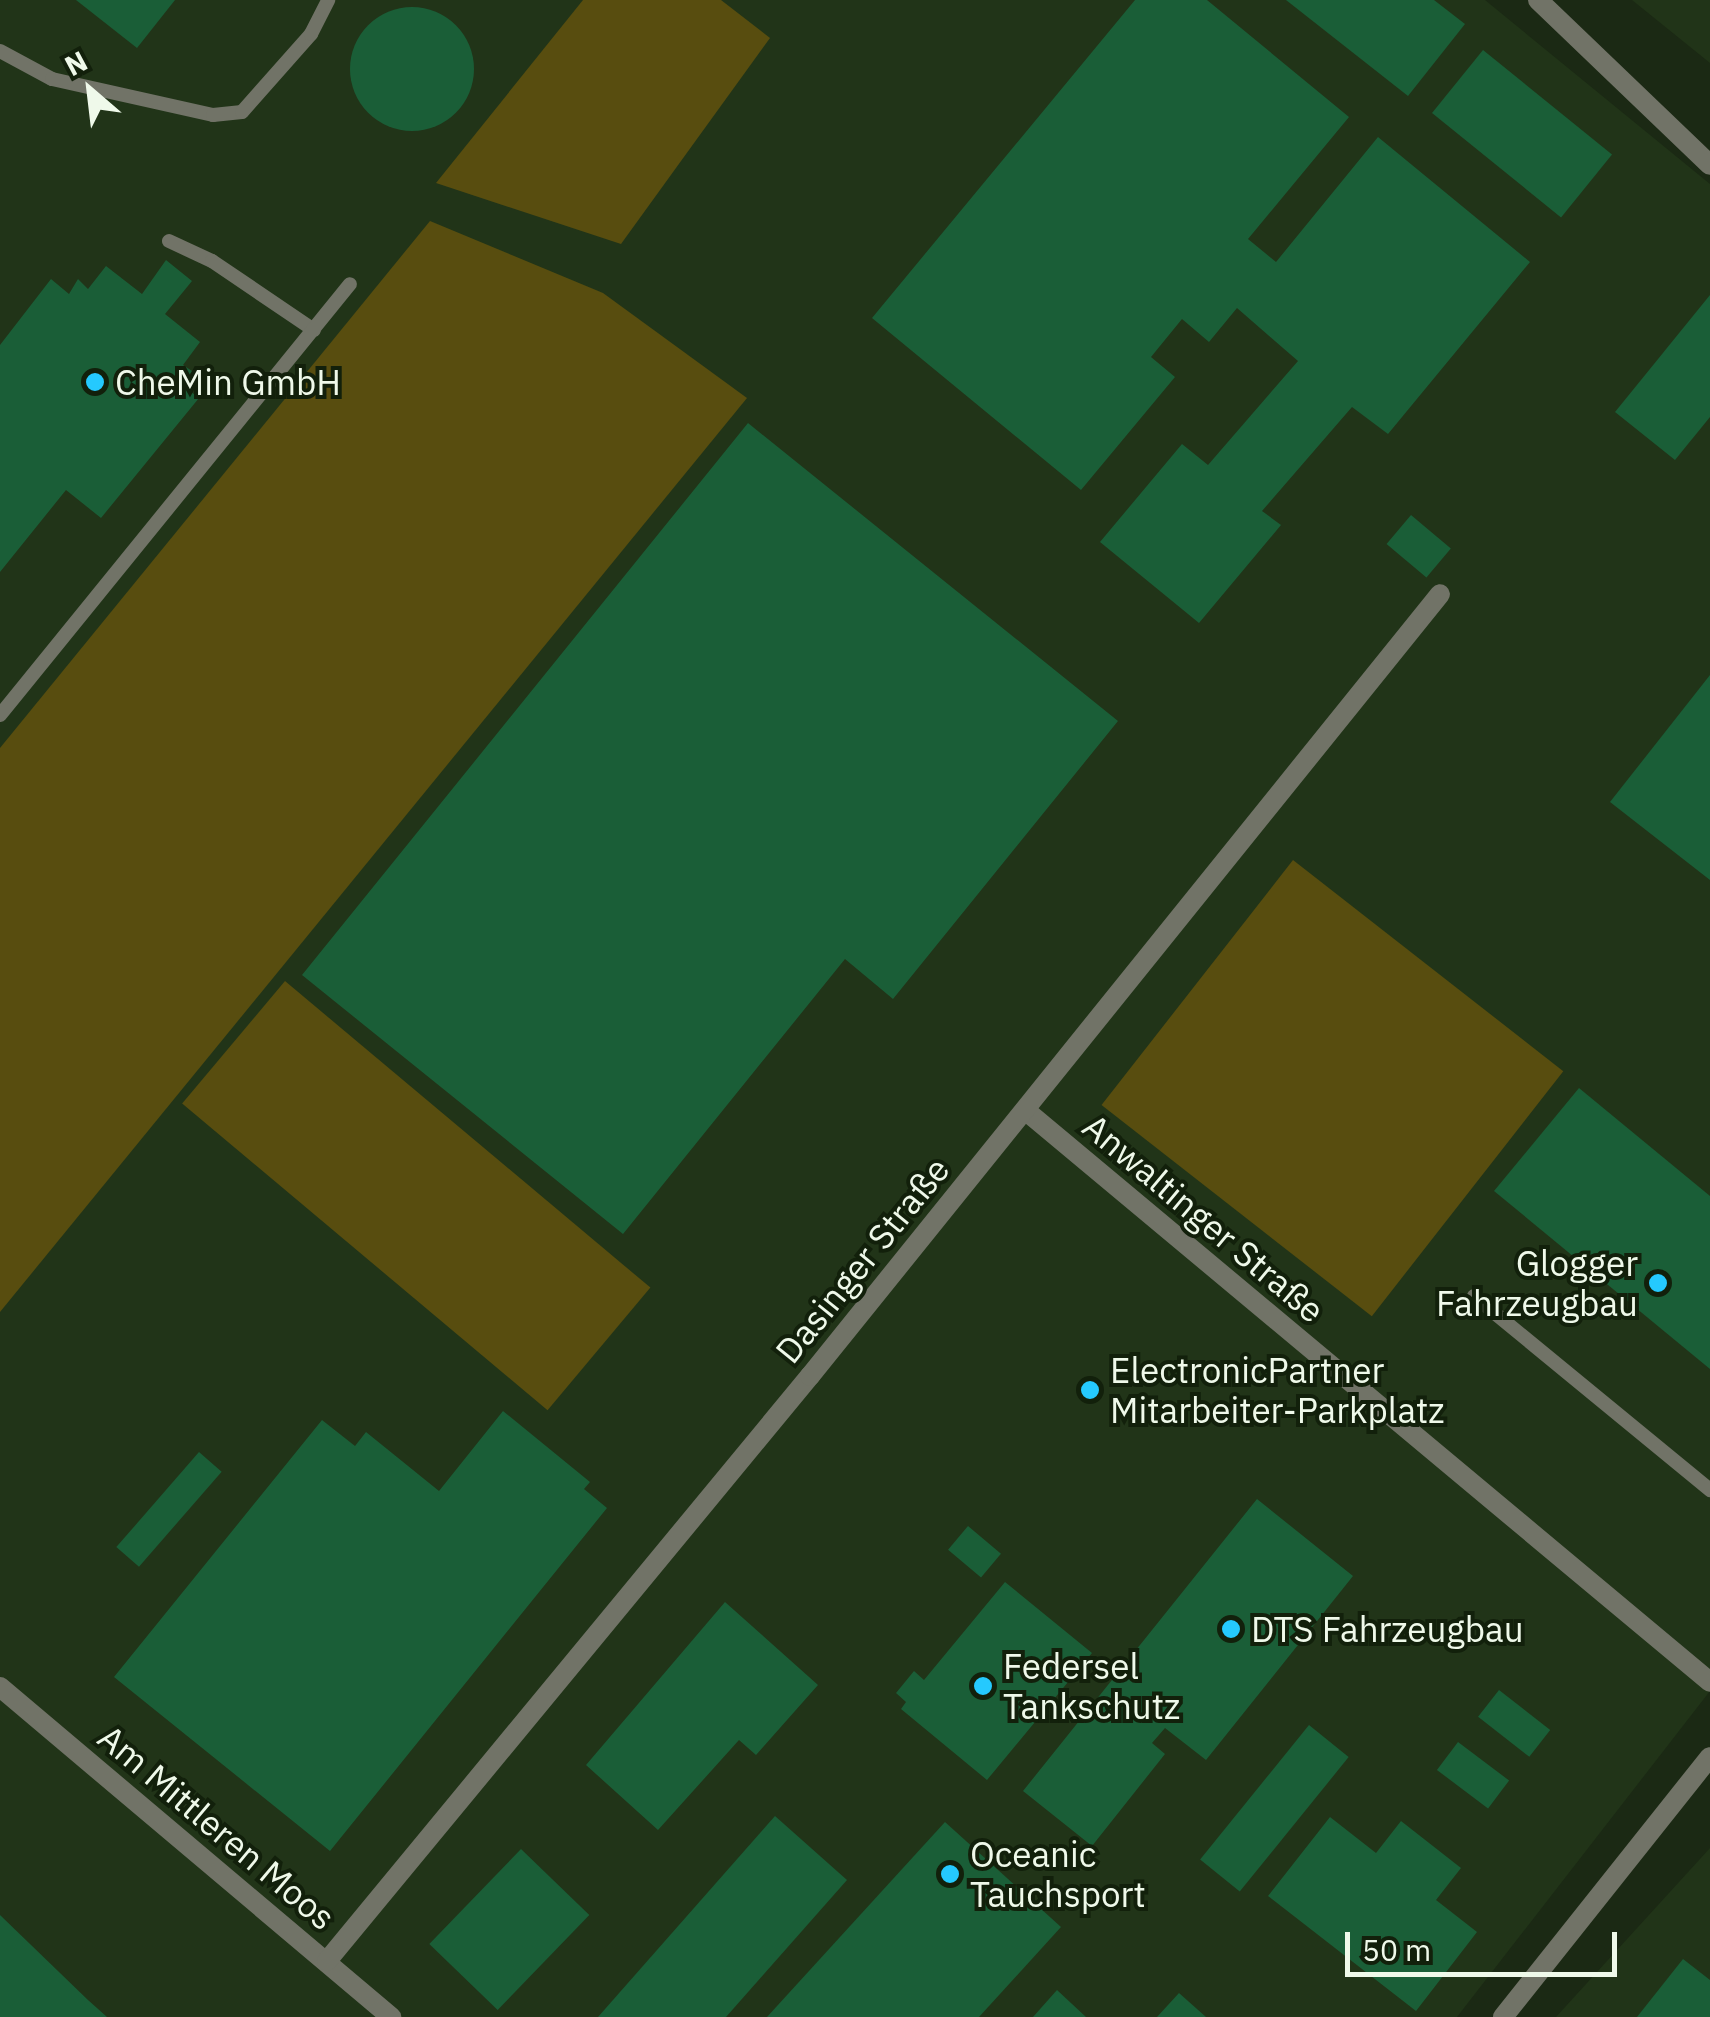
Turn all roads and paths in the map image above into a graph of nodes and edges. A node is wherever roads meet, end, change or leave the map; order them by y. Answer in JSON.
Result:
{"nodes":[{"id":1,"x":328,"y":0,"type":"edge"},
{"id":2,"x":1538,"y":0,"type":"edge"},
{"id":3,"x":0,"y":51,"type":"edge"},
{"id":4,"x":1710,"y":165,"type":"edge"},
{"id":5,"x":169,"y":241,"type":"dead end"},
{"id":6,"x":350,"y":284,"type":"dead end"},
{"id":7,"x":314,"y":330,"type":"junction"},
{"id":8,"x":1440,"y":594,"type":"dead end"},
{"id":9,"x":0,"y":715,"type":"edge"},
{"id":10,"x":1024,"y":1110,"type":"junction"},
{"id":11,"x":1474,"y":1296,"type":"dead end"},
{"id":12,"x":1710,"y":1490,"type":"edge"},
{"id":13,"x":1710,"y":1682,"type":"edge"},
{"id":14,"x":0,"y":1687,"type":"edge"},
{"id":15,"x":1710,"y":1757,"type":"edge"},
{"id":16,"x":327,"y":1961,"type":"junction"},
{"id":17,"x":391,"y":2017,"type":"edge"},
{"id":18,"x":1503,"y":2017,"type":"edge"}],
"edges":[{"from":1,"to":3,"type":"lane"},
{"from":2,"to":4,"type":"street"},
{"from":5,"to":7,"type":"lane"},
{"from":6,"to":7,"type":"lane"},
{"from":7,"to":9,"type":"lane"},
{"from":8,"to":10,"type":"street","name":"Dasinger Straße"},
{"from":10,"to":13,"type":"street","name":"Anwaltinger Straße"},
{"from":10,"to":16,"type":"street","name":"Dasinger Straße"},
{"from":11,"to":12,"type":"lane"},
{"from":14,"to":16,"type":"street","name":"Am Mittleren Moos"},
{"from":15,"to":18,"type":"street"},
{"from":16,"to":17,"type":"street","name":"Am Mittleren Moos"}]}
